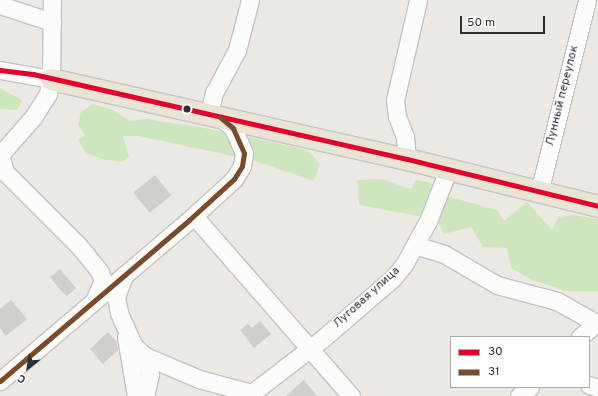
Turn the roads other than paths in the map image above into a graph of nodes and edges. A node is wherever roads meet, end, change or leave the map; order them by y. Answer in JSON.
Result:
{"nodes":[{"id":1,"x":52,"y":0,"type":"edge"},
{"id":2,"x":250,"y":0,"type":"edge"},
{"id":3,"x":418,"y":0,"type":"edge"},
{"id":4,"x":587,"y":0,"type":"edge"},
{"id":5,"x":0,"y":5,"type":"edge"},
{"id":6,"x":52,"y":22,"type":"junction"},
{"id":7,"x":0,"y":70,"type":"edge"},
{"id":8,"x":50,"y":79,"type":"junction"},
{"id":9,"x":215,"y":116,"type":"junction"},
{"id":10,"x":1,"y":154,"type":"edge"},
{"id":11,"x":407,"y":159,"type":"junction"},
{"id":12,"x":448,"y":170,"type":"junction"},
{"id":13,"x":539,"y":193,"type":"junction"},
{"id":14,"x":598,"y":206,"type":"edge"},
{"id":15,"x":194,"y":216,"type":"junction"},
{"id":16,"x":415,"y":245,"type":"junction"},
{"id":17,"x":125,"y":273,"type":"junction"},
{"id":18,"x":92,"y":303,"type":"junction"},
{"id":19,"x":597,"y":323,"type":"edge"},
{"id":20,"x":125,"y":331,"type":"junction"},
{"id":21,"x":581,"y":336,"type":"edge"},
{"id":22,"x":310,"y":348,"type":"junction"},
{"id":23,"x":145,"y":356,"type":"junction"},
{"id":24,"x":0,"y":381,"type":"edge"},
{"id":25,"x":249,"y":395,"type":"edge"},
{"id":26,"x":136,"y":396,"type":"edge"},
{"id":27,"x":145,"y":396,"type":"edge"},
{"id":28,"x":351,"y":396,"type":"edge"}],
"edges":[{"from":1,"to":6,"type":"street"},
{"from":2,"to":9,"type":"street"},
{"from":3,"to":11,"type":"street"},
{"from":4,"to":13,"type":"street","name":"Лунный переулок"},
{"from":5,"to":6,"type":"street"},
{"from":6,"to":8,"type":"street"},
{"from":7,"to":8,"type":"street"},
{"from":8,"to":9,"type":"main road"},
{"from":8,"to":10,"type":"street"},
{"from":9,"to":11,"type":"main road"},
{"from":9,"to":15,"type":"street"},
{"from":10,"to":18,"type":"street"},
{"from":11,"to":12,"type":"main road"},
{"from":12,"to":13,"type":"main road"},
{"from":12,"to":16,"type":"street","name":"Луговая улица"},
{"from":13,"to":14,"type":"main road"},
{"from":15,"to":17,"type":"street"},
{"from":15,"to":22,"type":"street"},
{"from":16,"to":19,"type":"street"},
{"from":16,"to":22,"type":"street","name":"Луговая улица"},
{"from":17,"to":18,"type":"street"},
{"from":17,"to":20,"type":"street"},
{"from":18,"to":24,"type":"street"},
{"from":19,"to":21,"type":"street"},
{"from":20,"to":23,"type":"street"},
{"from":20,"to":26,"type":"street"},
{"from":22,"to":25,"type":"street","name":"Луговая улица"},
{"from":22,"to":28,"type":"street"},
{"from":23,"to":25,"type":"street"},
{"from":23,"to":27,"type":"street"}]}
